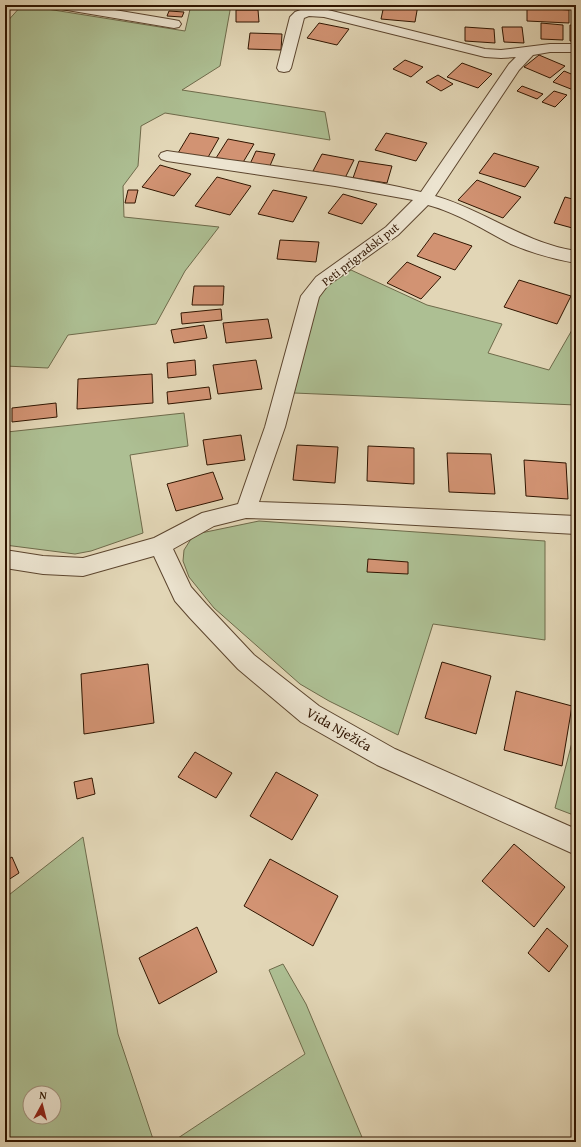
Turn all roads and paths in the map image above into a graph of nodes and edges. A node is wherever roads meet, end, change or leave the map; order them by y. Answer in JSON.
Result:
{"nodes":[{"id":1,"x":61,"y":5,"type":"edge"},
{"id":2,"x":174,"y":24,"type":"dead end"},
{"id":3,"x":576,"y":48,"type":"edge"},
{"id":4,"x":529,"y":51,"type":"junction"},
{"id":5,"x":284,"y":68,"type":"dead end"},
{"id":6,"x":167,"y":156,"type":"dead end"},
{"id":7,"x":425,"y":198,"type":"junction"},
{"id":8,"x":576,"y":257,"type":"edge"},
{"id":9,"x":246,"y":510,"type":"junction"},
{"id":10,"x":576,"y":525,"type":"edge"},
{"id":11,"x":160,"y":545,"type":"junction"},
{"id":12,"x":5,"y":559,"type":"edge"},
{"id":13,"x":576,"y":842,"type":"edge"}],
"edges":[{"from":1,"to":2,"type":"street"},
{"from":3,"to":4,"type":"street"},
{"from":4,"to":5,"type":"street"},
{"from":4,"to":7,"type":"street","name":"Peti prigradski put"},
{"from":6,"to":7,"type":"street"},
{"from":7,"to":8,"type":"street"},
{"from":7,"to":9,"type":"street","name":"Peti prigradski put"},
{"from":9,"to":10,"type":"street"},
{"from":9,"to":11,"type":"street"},
{"from":11,"to":12,"type":"street"},
{"from":11,"to":13,"type":"street","name":"Vida Nježića"}]}
